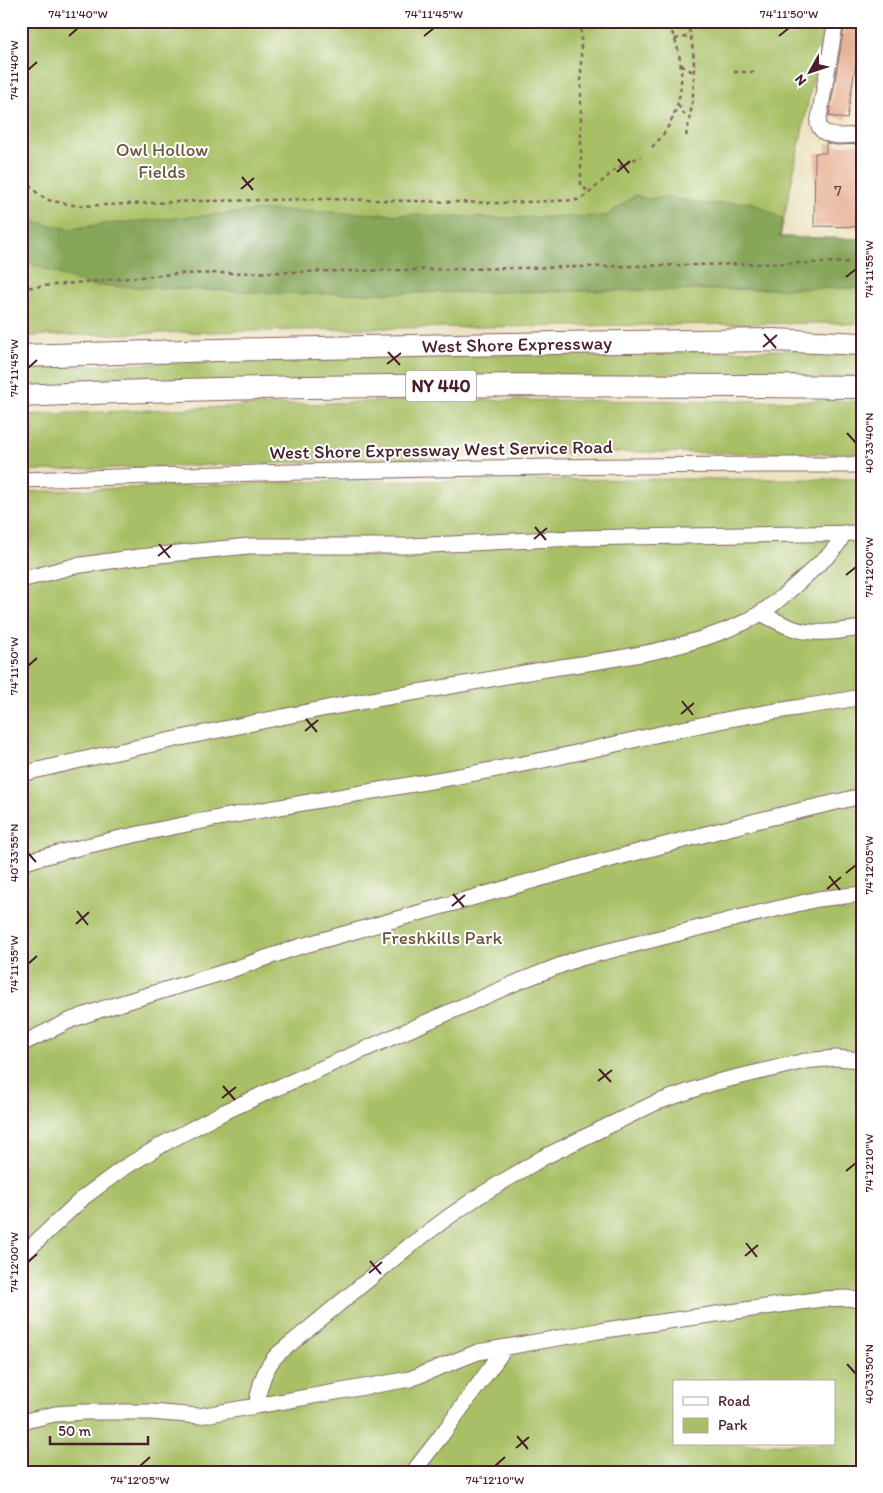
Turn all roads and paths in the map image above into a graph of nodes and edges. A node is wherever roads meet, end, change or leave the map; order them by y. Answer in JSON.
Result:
{"nodes":[{"id":1,"x":581,"y":21,"type":"edge"},
{"id":2,"x":666,"y":21,"type":"edge"},
{"id":3,"x":687,"y":21,"type":"edge"},
{"id":4,"x":838,"y":21,"type":"edge"},
{"id":5,"x":691,"y":36,"type":"junction"},
{"id":6,"x":675,"y":39,"type":"junction"},
{"id":7,"x":21,"y":57,"type":"edge"},
{"id":8,"x":682,"y":65,"type":"junction"},
{"id":9,"x":734,"y":72,"type":"dead end"},
{"id":10,"x":758,"y":72,"type":"dead end"},
{"id":11,"x":694,"y":73,"type":"junction"},
{"id":12,"x":21,"y":101,"type":"edge"},
{"id":13,"x":678,"y":105,"type":"junction"},
{"id":14,"x":690,"y":117,"type":"junction"},
{"id":15,"x":862,"y":135,"type":"edge"},
{"id":16,"x":686,"y":136,"type":"dead end"},
{"id":17,"x":652,"y":147,"type":"dead end"},
{"id":18,"x":641,"y":156,"type":"dead end"},
{"id":19,"x":21,"y":171,"type":"edge"},
{"id":20,"x":590,"y":193,"type":"junction"},
{"id":21,"x":862,"y":262,"type":"edge"},
{"id":22,"x":21,"y":288,"type":"edge"},
{"id":23,"x":862,"y":338,"type":"edge"},
{"id":24,"x":773,"y":340,"type":"junction"},
{"id":25,"x":862,"y":344,"type":"edge"},
{"id":26,"x":21,"y":356,"type":"edge"},
{"id":27,"x":862,"y":387,"type":"edge"},
{"id":28,"x":21,"y":396,"type":"edge"},
{"id":29,"x":862,"y":465,"type":"edge"},
{"id":30,"x":21,"y":480,"type":"edge"},
{"id":31,"x":862,"y":532,"type":"edge"},
{"id":32,"x":844,"y":533,"type":"junction"},
{"id":33,"x":21,"y":580,"type":"edge"},
{"id":34,"x":760,"y":613,"type":"junction"},
{"id":35,"x":862,"y":628,"type":"edge"},
{"id":36,"x":862,"y":697,"type":"edge"},
{"id":37,"x":21,"y":774,"type":"edge"},
{"id":38,"x":862,"y":796,"type":"edge"},
{"id":39,"x":21,"y":863,"type":"edge"},
{"id":40,"x":862,"y":894,"type":"edge"},
{"id":41,"x":21,"y":1044,"type":"edge"},
{"id":42,"x":862,"y":1060,"type":"edge"},
{"id":43,"x":21,"y":1256,"type":"edge"},
{"id":44,"x":862,"y":1302,"type":"edge"},
{"id":45,"x":505,"y":1348,"type":"junction"},
{"id":46,"x":256,"y":1406,"type":"junction"},
{"id":47,"x":21,"y":1422,"type":"edge"},
{"id":48,"x":413,"y":1472,"type":"edge"}],
"edges":[{"from":1,"to":20,"type":"path"},
{"from":2,"to":6,"type":"path"},
{"from":3,"to":5,"type":"path"},
{"from":4,"to":15,"type":"street"},
{"from":5,"to":6,"type":"path"},
{"from":5,"to":11,"type":"path"},
{"from":6,"to":8,"type":"path"},
{"from":7,"to":12,"type":"path"},
{"from":8,"to":11,"type":"path"},
{"from":8,"to":13,"type":"path"},
{"from":9,"to":10,"type":"path"},
{"from":11,"to":14,"type":"path"},
{"from":13,"to":14,"type":"path"},
{"from":13,"to":17,"type":"path"},
{"from":14,"to":16,"type":"path"},
{"from":18,"to":20,"type":"path"},
{"from":19,"to":20,"type":"path"},
{"from":21,"to":22,"type":"path"},
{"from":23,"to":24,"type":"highway"},
{"from":24,"to":25,"type":"highway","name":"West Shore Expressway","number":"NY 440"},
{"from":24,"to":26,"type":"highway","name":"West Shore Expressway","number":"NY 440"},
{"from":27,"to":28,"type":"highway","number":"NY 440"},
{"from":29,"to":30,"type":"street","name":"West Shore Expressway West Service Road"},
{"from":31,"to":32,"type":"street"},
{"from":32,"to":33,"type":"street"},
{"from":32,"to":34,"type":"street"},
{"from":34,"to":35,"type":"street"},
{"from":34,"to":37,"type":"street"},
{"from":36,"to":39,"type":"street"},
{"from":38,"to":41,"type":"street"},
{"from":40,"to":43,"type":"street"},
{"from":42,"to":46,"type":"street"},
{"from":44,"to":45,"type":"street"},
{"from":45,"to":46,"type":"street"},
{"from":45,"to":48,"type":"street"},
{"from":46,"to":47,"type":"street"}]}
